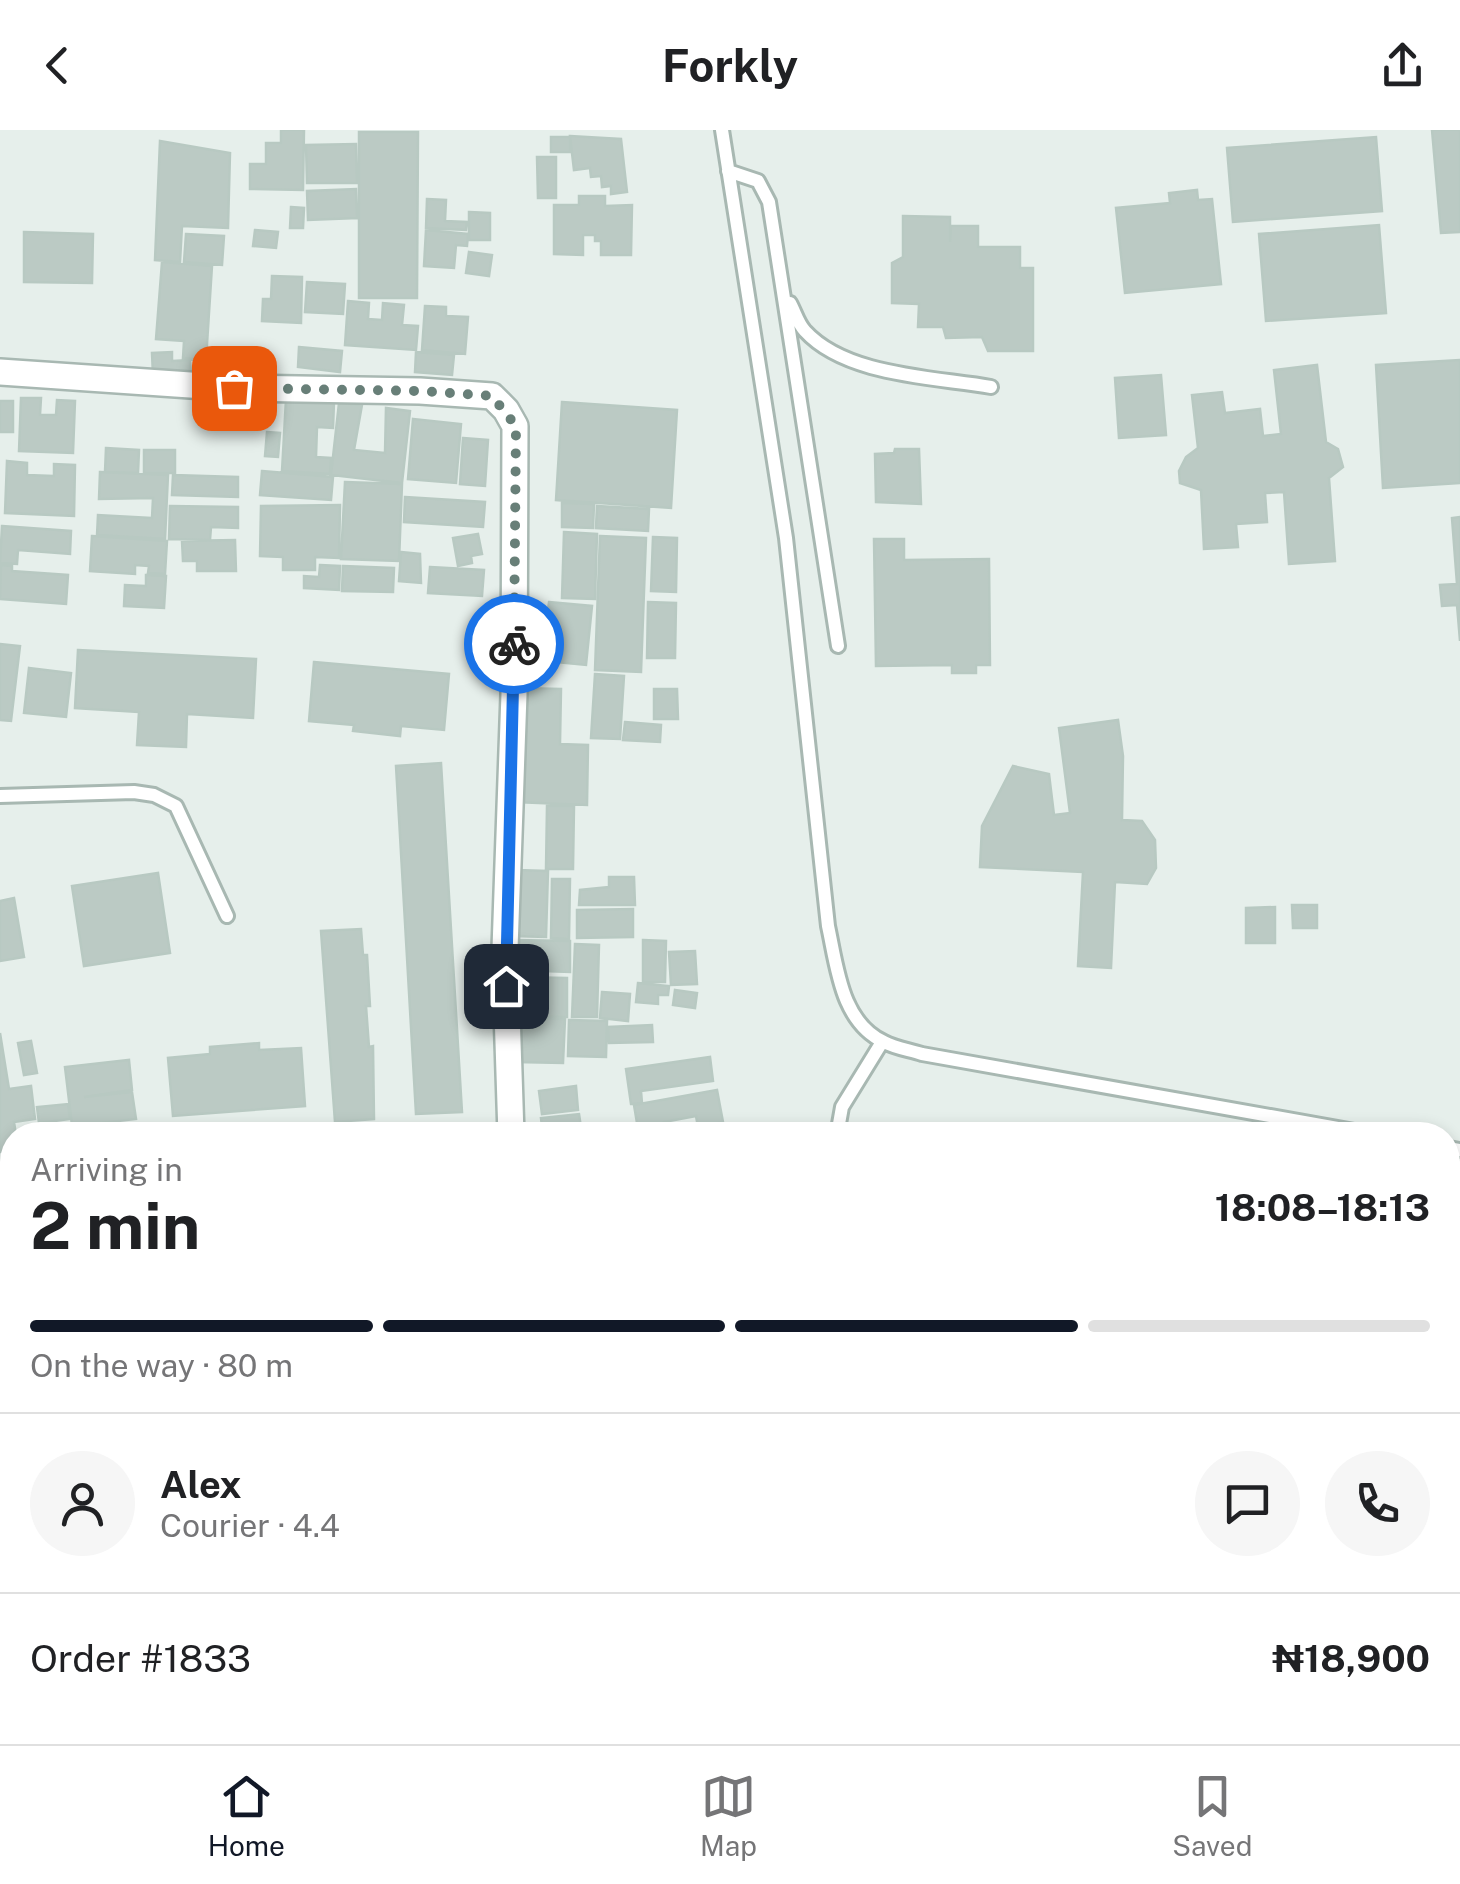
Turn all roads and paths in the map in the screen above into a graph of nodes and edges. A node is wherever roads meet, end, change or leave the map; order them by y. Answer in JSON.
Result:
{"nodes":[{"id":1,"x":722,"y":130,"type":"edge"},
{"id":2,"x":728,"y":171,"type":"junction"},
{"id":3,"x":783,"y":287,"type":"junction"},
{"id":4,"x":0,"y":372,"type":"edge"},
{"id":5,"x":991,"y":387,"type":"dead end"},
{"id":6,"x":838,"y":646,"type":"dead end"},
{"id":7,"x":0,"y":796,"type":"edge"},
{"id":8,"x":227,"y":916,"type":"dead end"},
{"id":9,"x":882,"y":1042,"type":"junction"},
{"id":10,"x":512,"y":1122,"type":"edge"},
{"id":11,"x":840,"y":1122,"type":"edge"},
{"id":12,"x":1304,"y":1122,"type":"edge"}],
"edges":[{"from":1,"to":2,"type":"lane"},
{"from":2,"to":3,"type":"lane"},
{"from":2,"to":9,"type":"lane"},
{"from":3,"to":5,"type":"lane"},
{"from":3,"to":6,"type":"lane"},
{"from":4,"to":10,"type":"street"},
{"from":7,"to":8,"type":"lane"},
{"from":9,"to":11,"type":"lane"},
{"from":9,"to":12,"type":"lane"}]}
